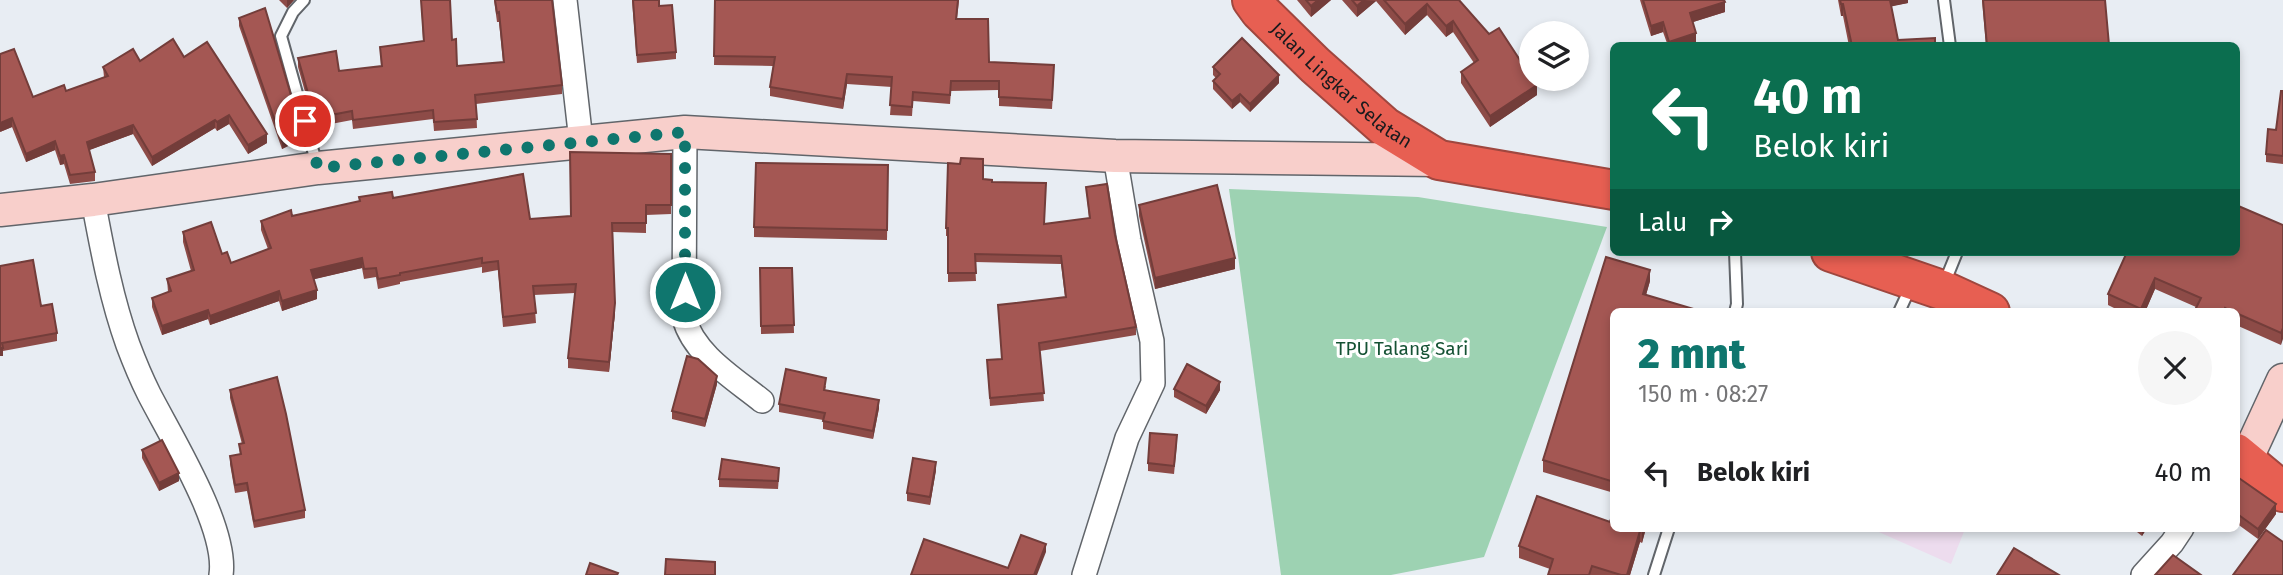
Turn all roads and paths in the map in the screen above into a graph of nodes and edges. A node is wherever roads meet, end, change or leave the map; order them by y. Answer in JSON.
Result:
{"nodes":[{"id":1,"x":304,"y":0,"type":"edge"},
{"id":2,"x":565,"y":0,"type":"edge"},
{"id":3,"x":1252,"y":0,"type":"edge"},
{"id":4,"x":1944,"y":0,"type":"edge"},
{"id":5,"x":1949,"y":42,"type":"edge"},
{"id":6,"x":685,"y":132,"type":"junction"},
{"id":7,"x":581,"y":141,"type":"junction"},
{"id":8,"x":1115,"y":156,"type":"junction"},
{"id":9,"x":1439,"y":160,"type":"junction"},
{"id":10,"x":318,"y":168,"type":"junction"},
{"id":11,"x":1610,"y":189,"type":"edge"},
{"id":12,"x":93,"y":200,"type":"junction"},
{"id":13,"x":0,"y":211,"type":"edge"},
{"id":14,"x":1735,"y":256,"type":"edge"},
{"id":15,"x":1839,"y":256,"type":"edge"},
{"id":16,"x":1953,"y":256,"type":"edge"},
{"id":17,"x":1918,"y":294,"type":"edge"},
{"id":18,"x":1736,"y":308,"type":"edge"},
{"id":19,"x":1974,"y":308,"type":"edge"},
{"id":20,"x":2283,"y":380,"type":"edge"},
{"id":21,"x":762,"y":401,"type":"dead end"},
{"id":22,"x":2241,"y":456,"type":"edge"},
{"id":23,"x":2283,"y":492,"type":"edge"},
{"id":24,"x":1668,"y":532,"type":"edge"},
{"id":25,"x":2179,"y":532,"type":"edge"},
{"id":26,"x":1092,"y":570,"type":"edge"},
{"id":27,"x":221,"y":575,"type":"edge"},
{"id":28,"x":1654,"y":575,"type":"edge"},
{"id":29,"x":2143,"y":575,"type":"edge"}],
"edges":[{"from":1,"to":10,"type":"lane"},
{"from":2,"to":7,"type":"street"},
{"from":3,"to":9,"type":"highway","name":"Jalan Lingkar Selatan"},
{"from":4,"to":5,"type":"lane"},
{"from":6,"to":7,"type":"street"},
{"from":6,"to":8,"type":"street"},
{"from":6,"to":21,"type":"street"},
{"from":7,"to":10,"type":"street"},
{"from":8,"to":9,"type":"street"},
{"from":8,"to":26,"type":"street"},
{"from":9,"to":11,"type":"highway"},
{"from":10,"to":12,"type":"street"},
{"from":12,"to":13,"type":"street"},
{"from":12,"to":27,"type":"street"},
{"from":14,"to":18,"type":"lane"},
{"from":15,"to":17,"type":"highway"},
{"from":16,"to":17,"type":"lane"},
{"from":17,"to":19,"type":"highway"},
{"from":20,"to":22,"type":"street"},
{"from":22,"to":23,"type":"highway"},
{"from":24,"to":28,"type":"lane"},
{"from":25,"to":29,"type":"street"}]}
